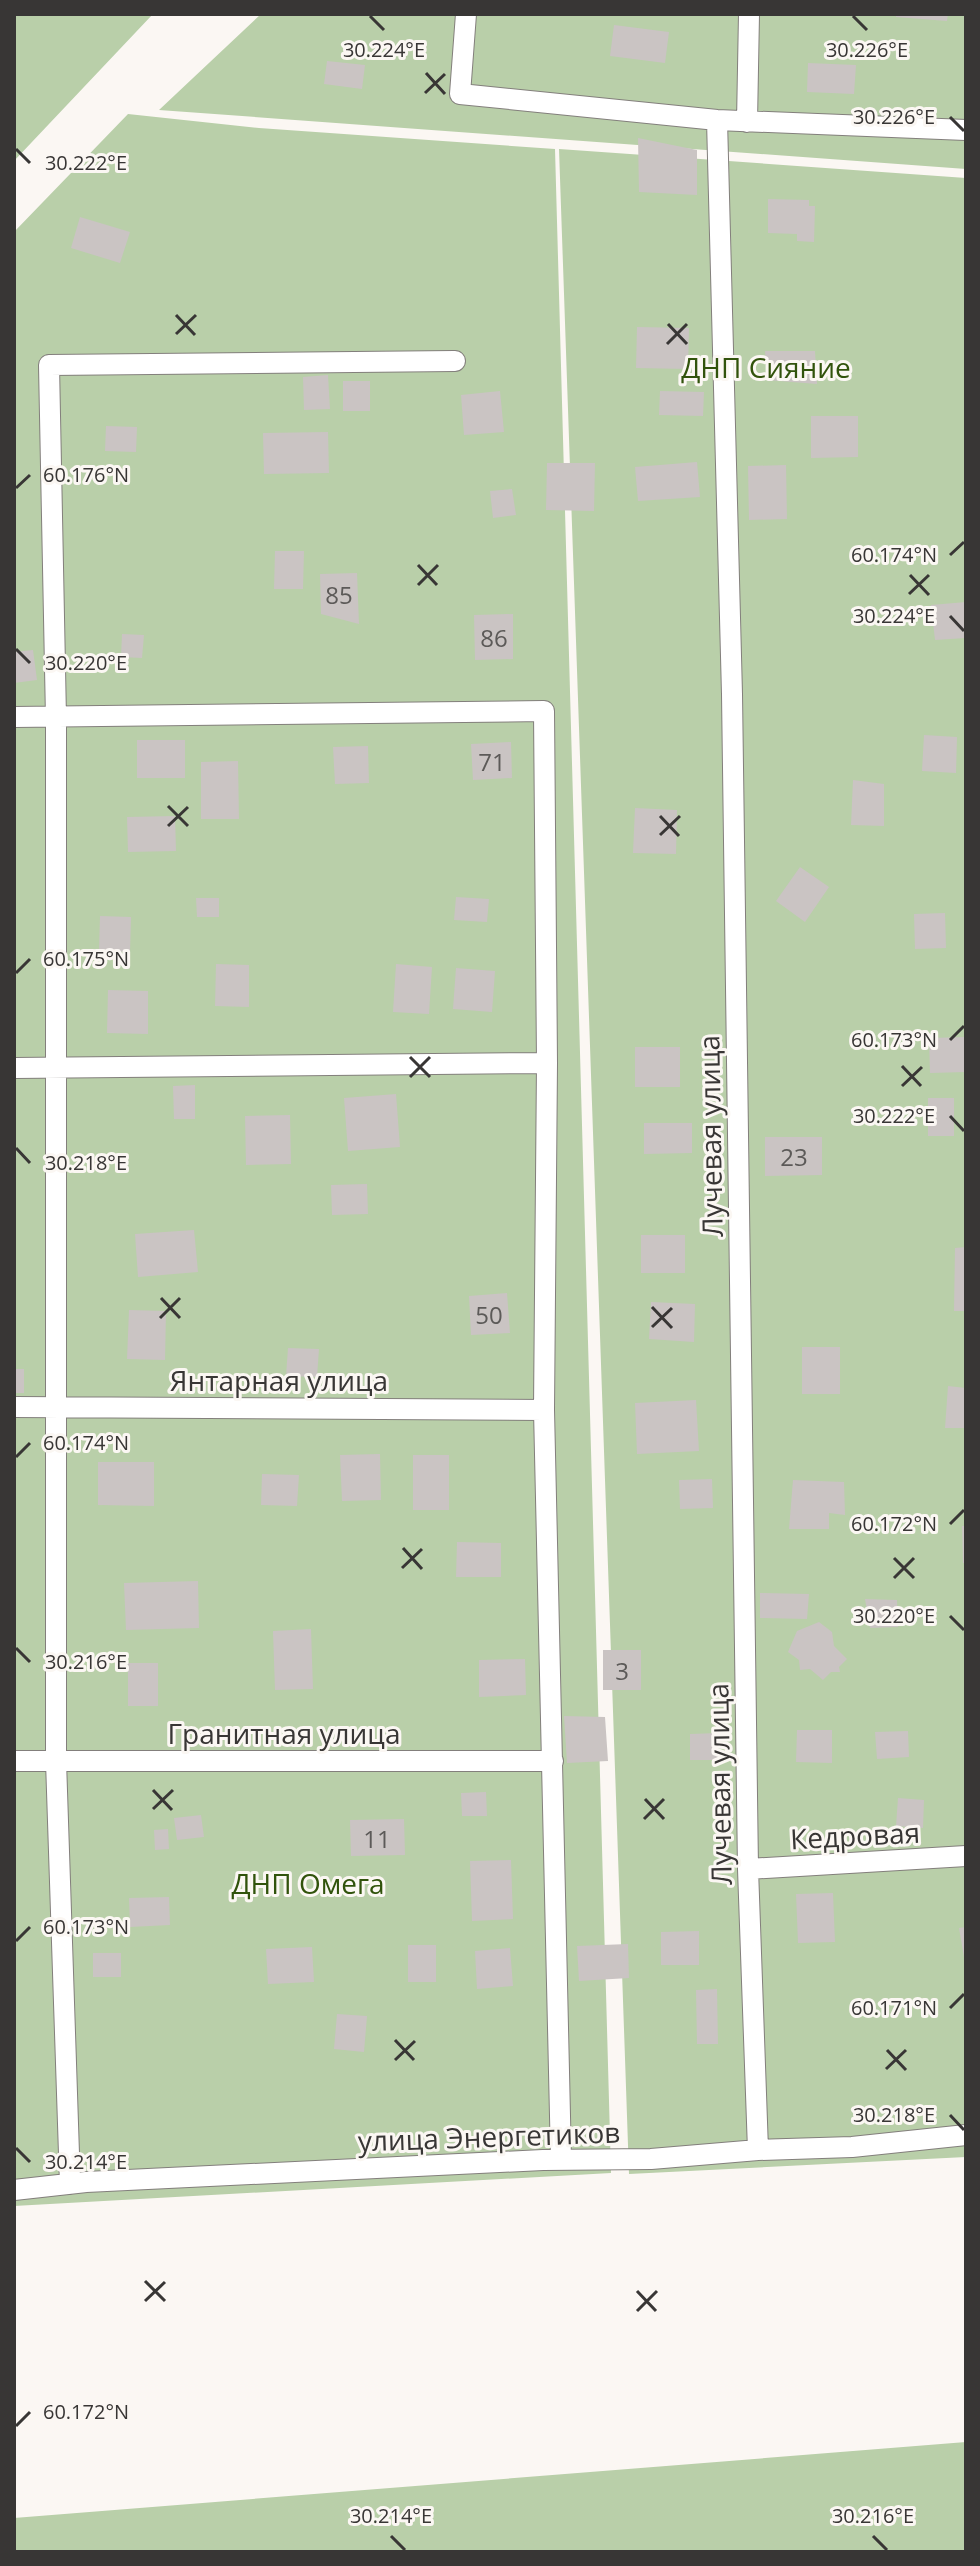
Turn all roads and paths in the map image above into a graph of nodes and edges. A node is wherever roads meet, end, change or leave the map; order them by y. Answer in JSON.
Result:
{"nodes":[{"id":1,"x":466,"y":14,"type":"edge"},
{"id":2,"x":749,"y":14,"type":"edge"},
{"id":3,"x":717,"y":120,"type":"junction"},
{"id":4,"x":747,"y":122,"type":"junction"},
{"id":5,"x":966,"y":130,"type":"edge"},
{"id":6,"x":455,"y":361,"type":"dead end"},
{"id":7,"x":14,"y":717,"type":"edge"},
{"id":8,"x":56,"y":718,"type":"junction"},
{"id":9,"x":547,"y":1063,"type":"junction"},
{"id":10,"x":14,"y":1068,"type":"edge"},
{"id":11,"x":57,"y":1069,"type":"junction"},
{"id":12,"x":57,"y":1406,"type":"junction"},
{"id":13,"x":14,"y":1407,"type":"edge"},
{"id":14,"x":544,"y":1410,"type":"junction"},
{"id":15,"x":14,"y":1761,"type":"edge"},
{"id":16,"x":56,"y":1761,"type":"junction"},
{"id":17,"x":553,"y":1761,"type":"junction"},
{"id":18,"x":966,"y":1856,"type":"edge"},
{"id":19,"x":748,"y":1869,"type":"junction"},
{"id":20,"x":966,"y":2135,"type":"edge"},
{"id":21,"x":758,"y":2150,"type":"junction"},
{"id":22,"x":561,"y":2160,"type":"junction"},
{"id":23,"x":70,"y":2184,"type":"junction"},
{"id":24,"x":14,"y":2190,"type":"edge"}],
"edges":[{"from":1,"to":3,"type":"street"},
{"from":2,"to":4,"type":"street"},
{"from":3,"to":4,"type":"street"},
{"from":3,"to":19,"type":"street","name":"Лучевая улица"},
{"from":4,"to":5,"type":"street"},
{"from":6,"to":8,"type":"street"},
{"from":7,"to":8,"type":"street"},
{"from":8,"to":9,"type":"street"},
{"from":8,"to":11,"type":"street"},
{"from":9,"to":11,"type":"street"},
{"from":9,"to":14,"type":"street"},
{"from":10,"to":11,"type":"street"},
{"from":11,"to":12,"type":"street"},
{"from":12,"to":13,"type":"street","name":"Янтарная улица"},
{"from":12,"to":14,"type":"street","name":"Янтарная улица"},
{"from":12,"to":16,"type":"street"},
{"from":14,"to":17,"type":"street"},
{"from":15,"to":16,"type":"street","name":"Гранитная улица"},
{"from":16,"to":17,"type":"street","name":"Гранитная улица"},
{"from":16,"to":23,"type":"street"},
{"from":17,"to":22,"type":"street"},
{"from":18,"to":19,"type":"street","name":"Кедровая"},
{"from":19,"to":21,"type":"street","name":"Лучевая улица"},
{"from":20,"to":21,"type":"street","name":"улица Энергетиков"},
{"from":21,"to":22,"type":"street","name":"улица Энергетиков"},
{"from":22,"to":23,"type":"street","name":"улица Энергетиков"},
{"from":23,"to":24,"type":"street","name":"улица Энергетиков"}]}
